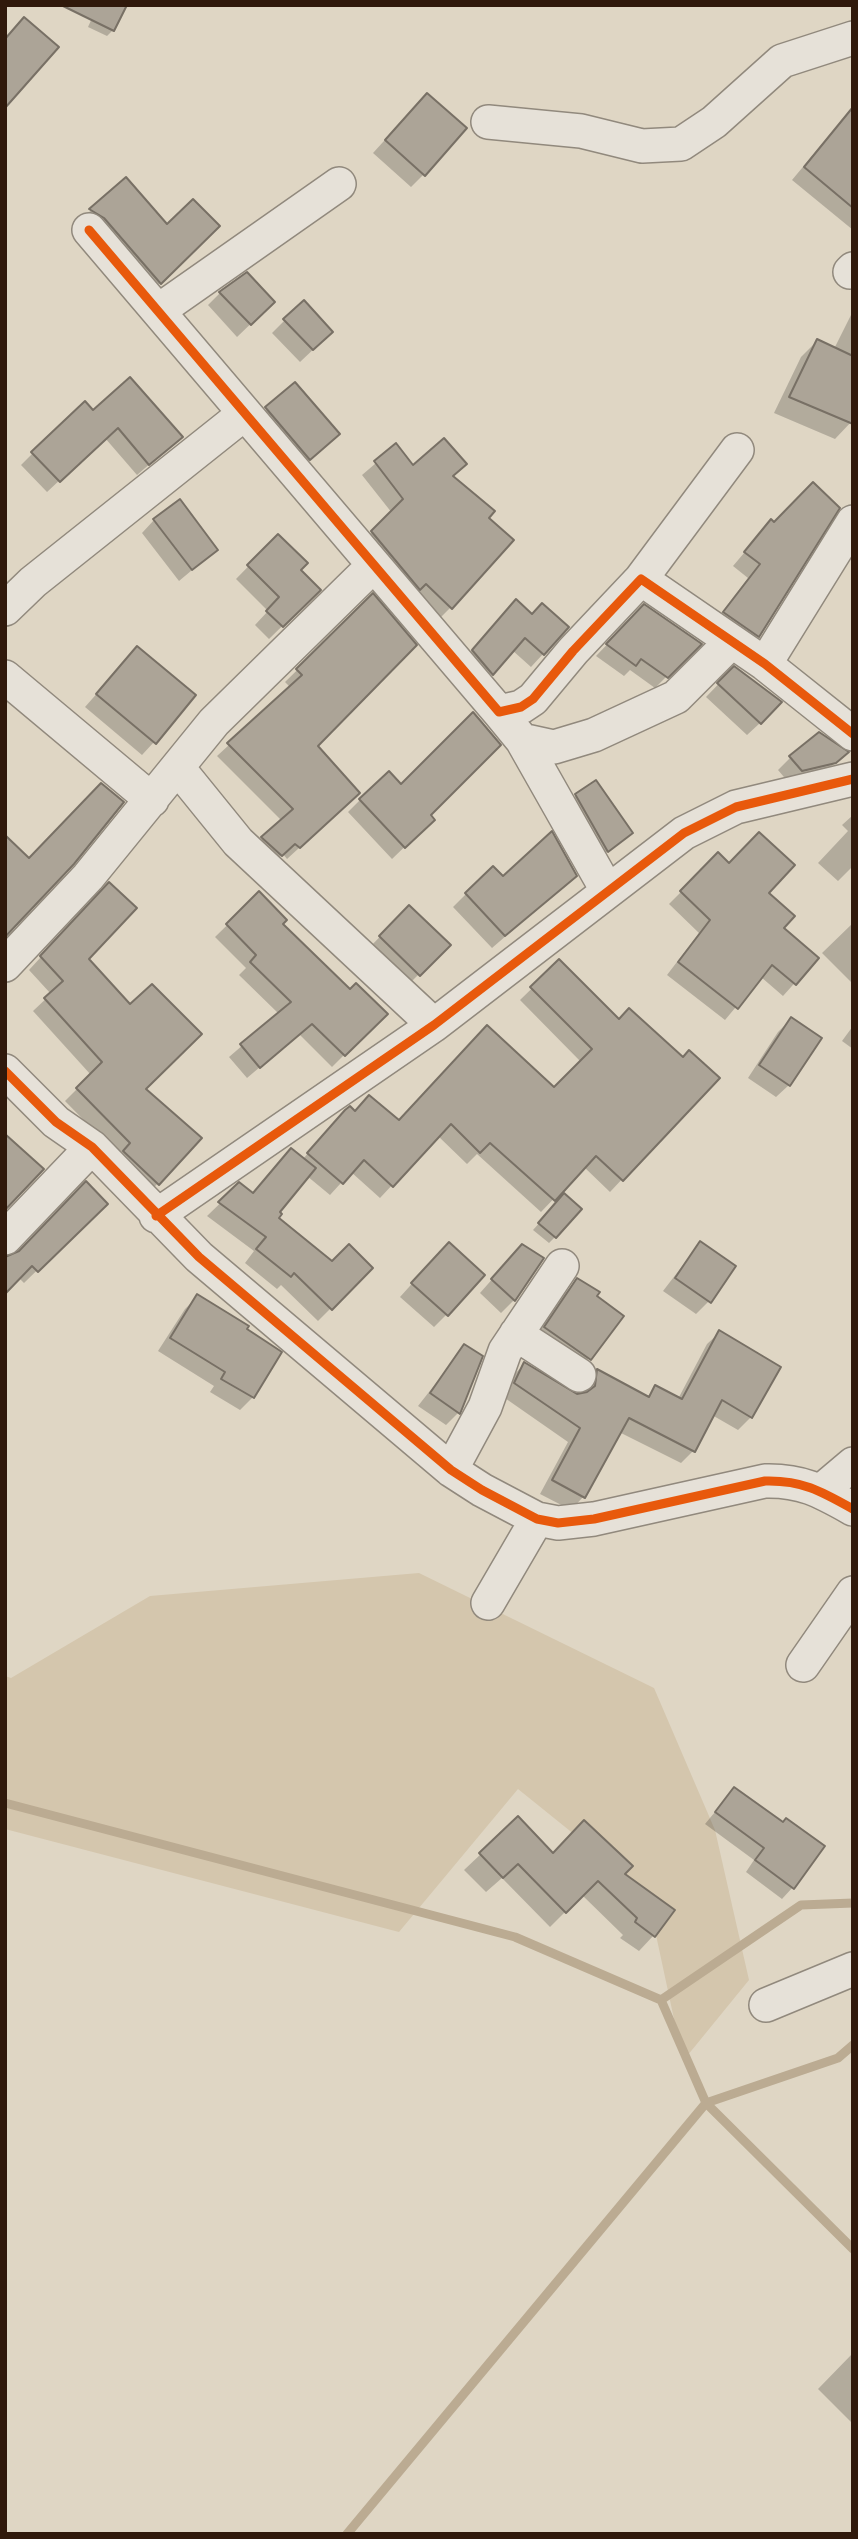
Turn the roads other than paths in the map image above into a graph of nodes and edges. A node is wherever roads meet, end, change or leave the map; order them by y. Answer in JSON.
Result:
{"nodes":[{"id":1,"x":853,"y":38,"type":"edge"},
{"id":2,"x":488,"y":122,"type":"dead end"},
{"id":3,"x":339,"y":184,"type":"dead end"},
{"id":4,"x":89,"y":230,"type":"dead end"},
{"id":5,"x":158,"y":311,"type":"junction"},
{"id":6,"x":244,"y":414,"type":"junction"},
{"id":7,"x":737,"y":450,"type":"dead end"},
{"id":8,"x":853,"y":522,"type":"edge"},
{"id":9,"x":373,"y":566,"type":"junction"},
{"id":10,"x":641,"y":579,"type":"junction"},
{"id":11,"x":5,"y":609,"type":"edge"},
{"id":12,"x":731,"y":642,"type":"junction"},
{"id":13,"x":765,"y":664,"type":"junction"},
{"id":14,"x":5,"y":677,"type":"edge"},
{"id":15,"x":499,"y":712,"type":"junction"},
{"id":16,"x":853,"y":734,"type":"edge"},
{"id":17,"x":522,"y":740,"type":"junction"},
{"id":18,"x":178,"y":768,"type":"junction"},
{"id":19,"x":853,"y":779,"type":"edge"},
{"id":20,"x":152,"y":800,"type":"junction"},
{"id":21,"x":607,"y":890,"type":"junction"},
{"id":22,"x":5,"y":965,"type":"edge"},
{"id":23,"x":434,"y":1025,"type":"junction"},
{"id":24,"x":5,"y":1071,"type":"edge"},
{"id":25,"x":92,"y":1147,"type":"junction"},
{"id":26,"x":156,"y":1216,"type":"junction"},
{"id":27,"x":5,"y":1238,"type":"edge"},
{"id":28,"x":562,"y":1266,"type":"dead end"},
{"id":29,"x":516,"y":1334,"type":"junction"},
{"id":30,"x":579,"y":1376,"type":"dead end"},
{"id":31,"x":853,"y":1464,"type":"edge"},
{"id":32,"x":451,"y":1470,"type":"junction"},
{"id":33,"x":821,"y":1491,"type":"junction"},
{"id":34,"x":853,"y":1509,"type":"edge"},
{"id":35,"x":537,"y":1519,"type":"junction"},
{"id":36,"x":853,"y":1593,"type":"edge"},
{"id":37,"x":488,"y":1603,"type":"dead end"},
{"id":38,"x":803,"y":1665,"type":"dead end"},
{"id":39,"x":853,"y":1969,"type":"edge"},
{"id":40,"x":766,"y":2005,"type":"dead end"}],
"edges":[{"from":1,"to":2,"type":"street"},
{"from":3,"to":5,"type":"street"},
{"from":4,"to":5,"type":"street"},
{"from":5,"to":6,"type":"street"},
{"from":6,"to":9,"type":"street"},
{"from":6,"to":11,"type":"street"},
{"from":7,"to":10,"type":"street"},
{"from":8,"to":13,"type":"street"},
{"from":9,"to":15,"type":"street"},
{"from":9,"to":18,"type":"street"},
{"from":10,"to":12,"type":"street"},
{"from":10,"to":15,"type":"street"},
{"from":12,"to":13,"type":"street"},
{"from":12,"to":17,"type":"street"},
{"from":13,"to":16,"type":"street"},
{"from":14,"to":20,"type":"street"},
{"from":15,"to":17,"type":"street"},
{"from":17,"to":21,"type":"street"},
{"from":18,"to":20,"type":"street"},
{"from":18,"to":23,"type":"street"},
{"from":19,"to":21,"type":"street"},
{"from":20,"to":22,"type":"street"},
{"from":21,"to":23,"type":"street"},
{"from":23,"to":26,"type":"street"},
{"from":24,"to":25,"type":"street"},
{"from":25,"to":26,"type":"street"},
{"from":25,"to":27,"type":"street"},
{"from":26,"to":32,"type":"street"},
{"from":28,"to":29,"type":"street"},
{"from":29,"to":30,"type":"street"},
{"from":29,"to":32,"type":"street"},
{"from":31,"to":33,"type":"street"},
{"from":32,"to":35,"type":"street"},
{"from":33,"to":34,"type":"street"},
{"from":33,"to":35,"type":"street"},
{"from":35,"to":37,"type":"street"},
{"from":36,"to":38,"type":"street"},
{"from":39,"to":40,"type":"street"}]}
